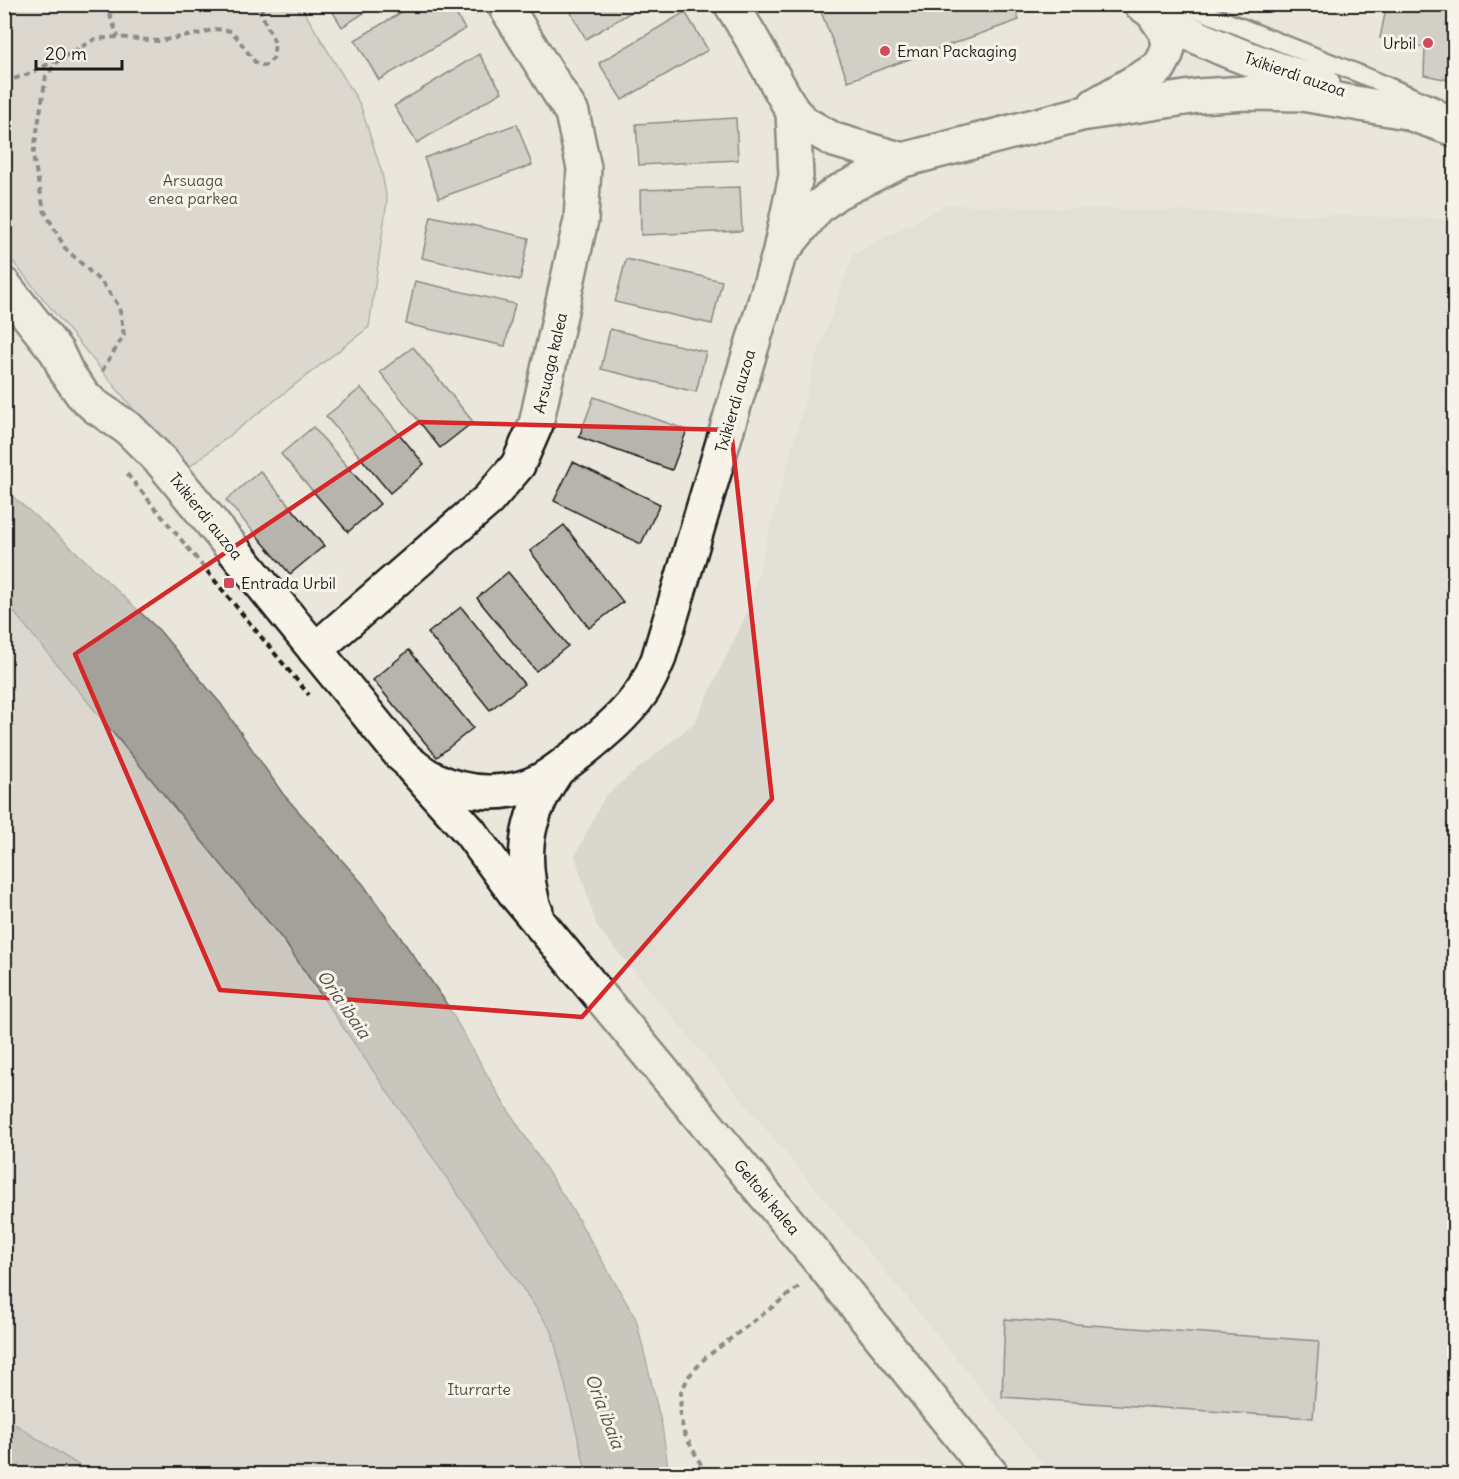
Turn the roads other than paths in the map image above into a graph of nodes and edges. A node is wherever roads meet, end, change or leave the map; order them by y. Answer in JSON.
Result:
{"nodes":[{"id":1,"x":504,"y":4,"type":"edge"},
{"id":2,"x":731,"y":4,"type":"edge"},
{"id":3,"x":1159,"y":7,"type":"edge"},
{"id":4,"x":793,"y":112,"type":"junction"},
{"id":5,"x":1407,"y":112,"type":"junction"},
{"id":6,"x":1081,"y":114,"type":"junction"},
{"id":7,"x":1455,"y":119,"type":"edge"},
{"id":8,"x":1455,"y":129,"type":"edge"},
{"id":9,"x":903,"y":160,"type":"junction"},
{"id":10,"x":779,"y":255,"type":"junction"},
{"id":11,"x":4,"y":285,"type":"edge"},
{"id":12,"x":315,"y":650,"type":"junction"},
{"id":13,"x":401,"y":755,"type":"junction"},
{"id":14,"x":557,"y":770,"type":"junction"},
{"id":15,"x":540,"y":922,"type":"junction"},
{"id":16,"x":991,"y":1474,"type":"edge"}],
"edges":[{"from":1,"to":12,"type":"street","name":"Arsuaga kalea"},
{"from":2,"to":4,"type":"street","name":"Txikierdi auzoa"},
{"from":3,"to":5,"type":"street","name":"Txikierdi auzoa"},
{"from":3,"to":6,"type":"street"},
{"from":3,"to":7,"type":"lane"},
{"from":4,"to":9,"type":"street"},
{"from":4,"to":10,"type":"street","name":"Txikierdi auzoa"},
{"from":5,"to":6,"type":"street"},
{"from":5,"to":8,"type":"street","name":"Txikierdi auzoa"},
{"from":6,"to":9,"type":"street"},
{"from":9,"to":10,"type":"street"},
{"from":10,"to":14,"type":"street","name":"Txikierdi auzoa"},
{"from":11,"to":12,"type":"street","name":"Txikierdi auzoa"},
{"from":12,"to":13,"type":"street","name":"Txikierdi auzoa"},
{"from":13,"to":14,"type":"street","name":"Txikierdi auzoa"},
{"from":13,"to":15,"type":"street","name":"Txikierdi auzoa"},
{"from":14,"to":15,"type":"street","name":"Txikierdi auzoa"},
{"from":15,"to":16,"type":"street","name":"Geltoki kalea"}]}
